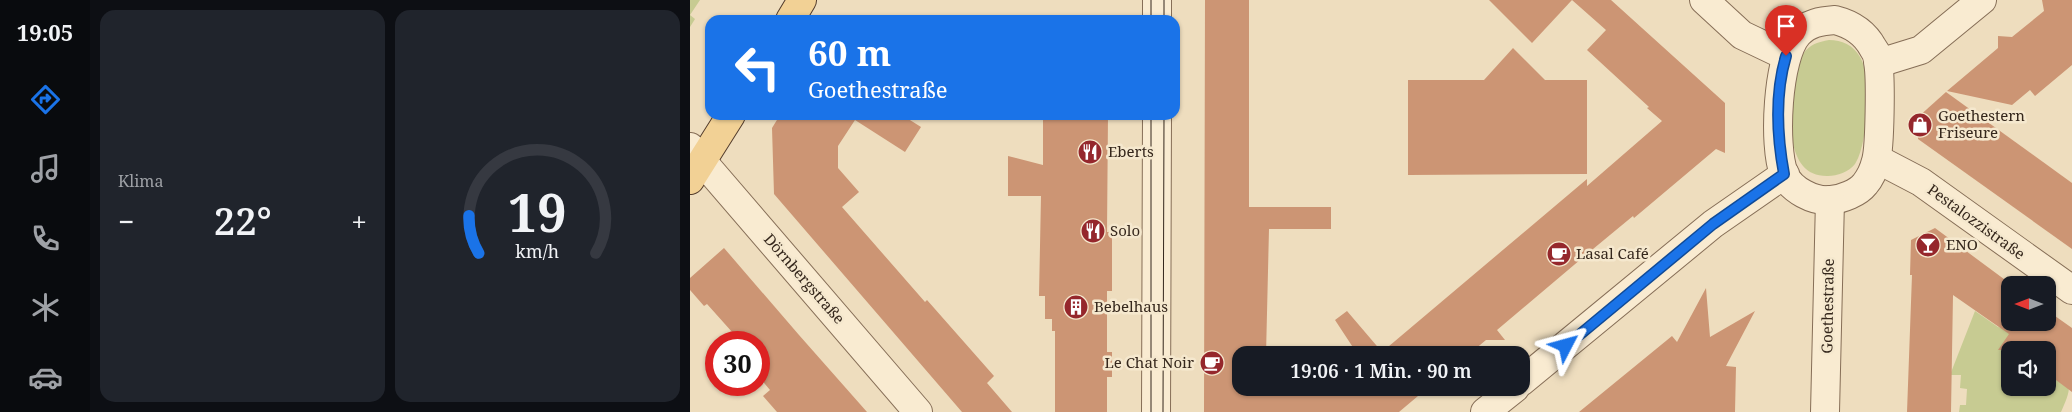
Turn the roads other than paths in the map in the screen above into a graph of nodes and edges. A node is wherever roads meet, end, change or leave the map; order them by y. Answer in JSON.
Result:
{"nodes":[{"id":1,"x":802,"y":0,"type":"edge"},
{"id":2,"x":1157,"y":0,"type":"edge"},
{"id":3,"x":1704,"y":0,"type":"edge"},
{"id":4,"x":1982,"y":0,"type":"edge"},
{"id":5,"x":1836,"y":10,"type":"edge"},
{"id":6,"x":793,"y":15,"type":"edge"},
{"id":7,"x":1157,"y":15,"type":"edge"},
{"id":8,"x":1786,"y":56,"type":"junction"},
{"id":9,"x":1879,"y":63,"type":"junction"},
{"id":10,"x":727,"y":120,"type":"edge"},
{"id":11,"x":1157,"y":120,"type":"edge"},
{"id":12,"x":1877,"y":159,"type":"junction"},
{"id":13,"x":694,"y":163,"type":"edge"},
{"id":14,"x":1784,"y":174,"type":"junction"},
{"id":15,"x":1830,"y":200,"type":"junction"},
{"id":16,"x":2072,"y":290,"type":"edge"},
{"id":17,"x":1530,"y":375,"type":"edge"},
{"id":18,"x":1505,"y":396,"type":"edge"},
{"id":19,"x":918,"y":412,"type":"edge"},
{"id":20,"x":1156,"y":412,"type":"edge"},
{"id":21,"x":1485,"y":412,"type":"edge"},
{"id":22,"x":1825,"y":412,"type":"edge"}],
"edges":[{"from":1,"to":6,"type":"main road"},
{"from":2,"to":7,"type":"street"},
{"from":3,"to":8,"type":"street"},
{"from":4,"to":9,"type":"street"},
{"from":5,"to":8,"type":"street"},
{"from":5,"to":9,"type":"street"},
{"from":8,"to":14,"type":"street"},
{"from":9,"to":12,"type":"street"},
{"from":10,"to":13,"type":"main road"},
{"from":11,"to":20,"type":"street"},
{"from":12,"to":15,"type":"street"},
{"from":12,"to":16,"type":"street","name":"Pestalozzistraße"},
{"from":13,"to":19,"type":"street","name":"Dörnbergstraße"},
{"from":14,"to":15,"type":"street"},
{"from":14,"to":17,"type":"street"},
{"from":15,"to":22,"type":"street","name":"Goethestraße"},
{"from":18,"to":21,"type":"street"}]}
